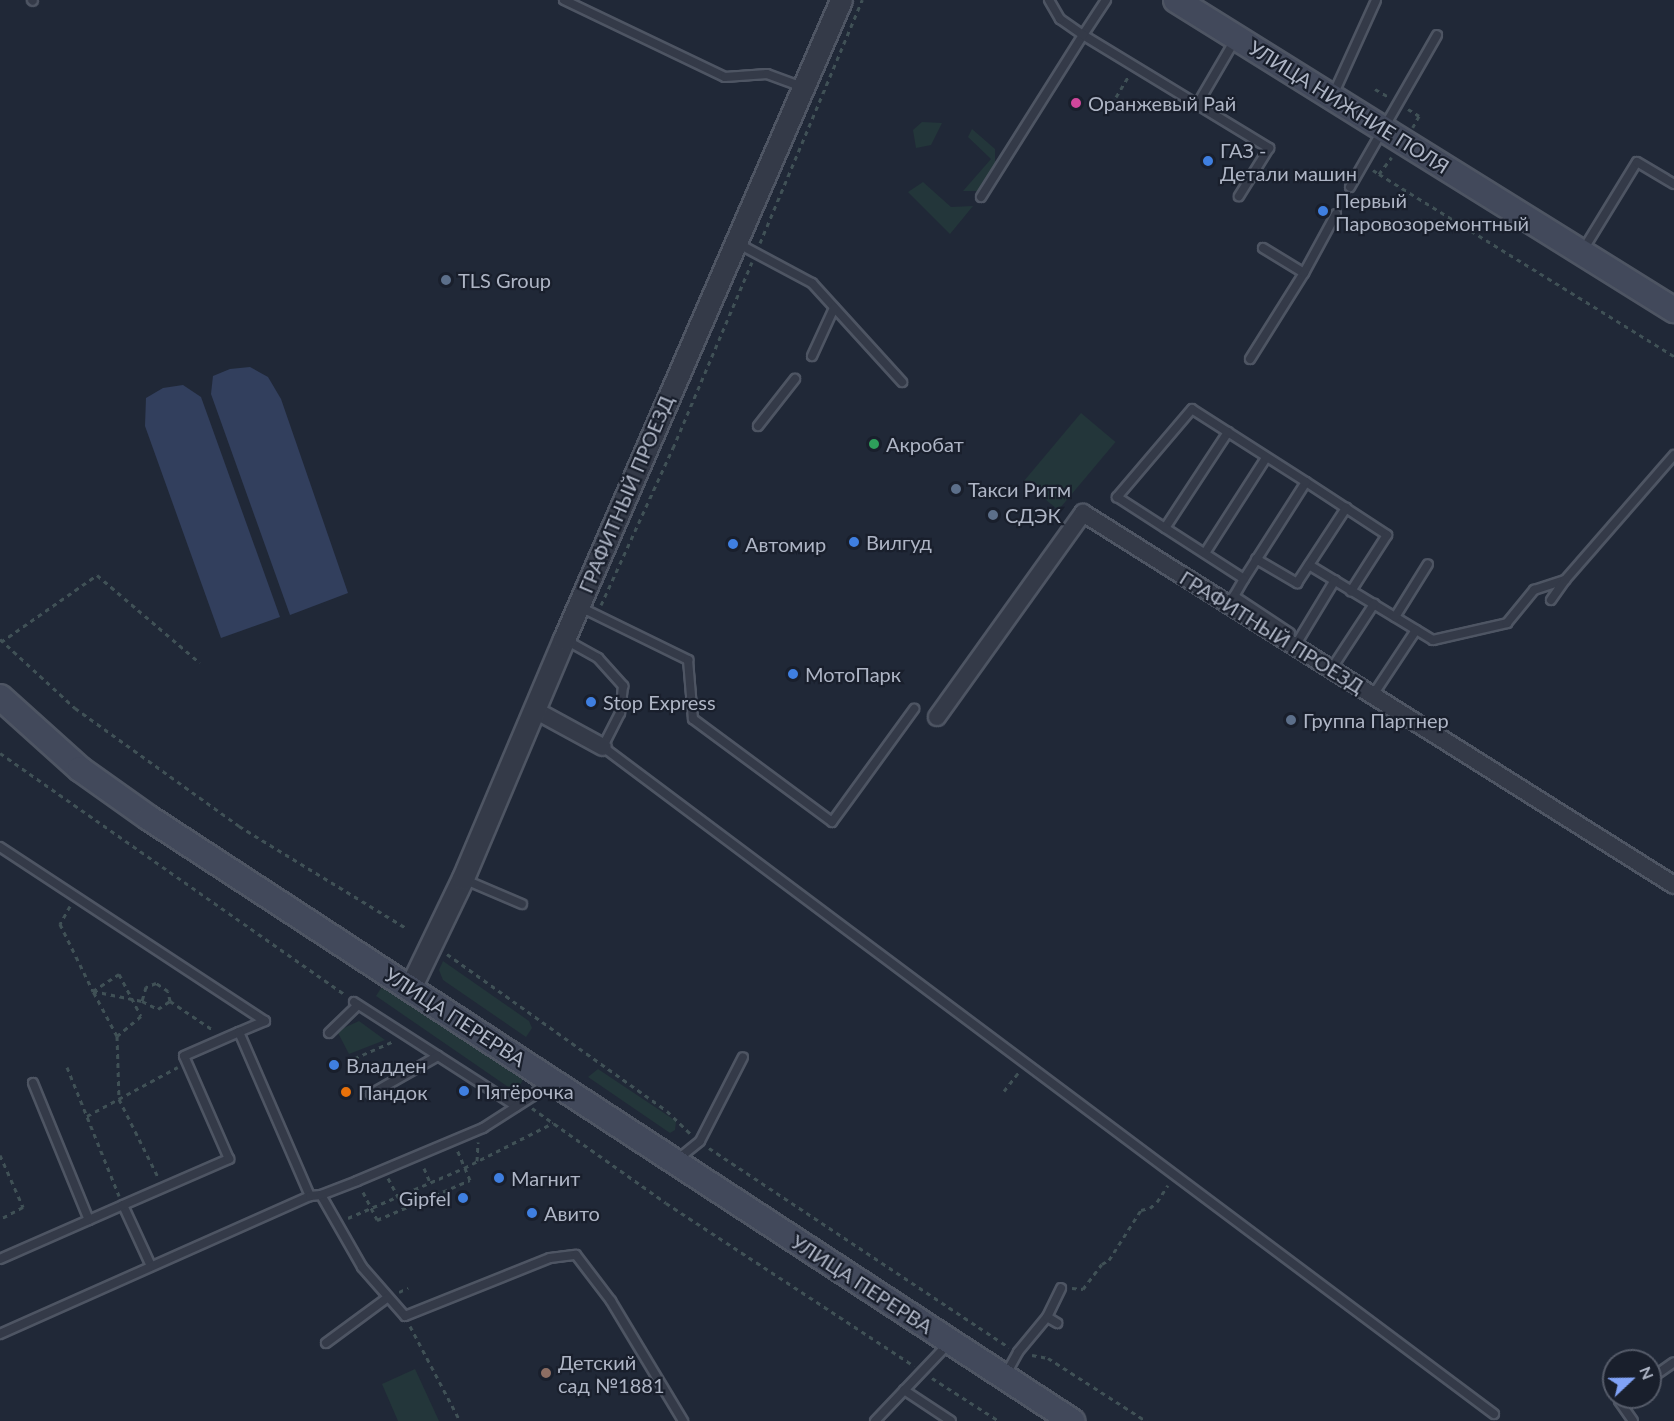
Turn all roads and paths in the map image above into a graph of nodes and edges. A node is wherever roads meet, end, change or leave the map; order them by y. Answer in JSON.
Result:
{"nodes":[{"id":1,"x":564,"y":0,"type":"edge"},
{"id":2,"x":841,"y":0,"type":"edge"},
{"id":3,"x":862,"y":0,"type":"edge"},
{"id":4,"x":1048,"y":0,"type":"edge"},
{"id":5,"x":1106,"y":0,"type":"edge"},
{"id":6,"x":1176,"y":0,"type":"edge"},
{"id":7,"x":1377,"y":0,"type":"edge"},
{"id":8,"x":1083,"y":34,"type":"junction"},
{"id":9,"x":1437,"y":35,"type":"dead end"},
{"id":10,"x":1237,"y":37,"type":"junction"},
{"id":11,"x":1135,"y":66,"type":"junction"},
{"id":12,"x":802,"y":87,"type":"junction"},
{"id":13,"x":1332,"y":96,"type":"junction"},
{"id":14,"x":1116,"y":97,"type":"dead end"},
{"id":15,"x":1197,"y":105,"type":"junction"},
{"id":16,"x":1385,"y":129,"type":"junction"},
{"id":17,"x":1379,"y":174,"type":"dead end"},
{"id":18,"x":1674,"y":184,"type":"edge"},
{"id":19,"x":1350,"y":187,"type":"dead end"},
{"id":20,"x":1239,"y":196,"type":"dead end"},
{"id":21,"x":981,"y":197,"type":"dead end"},
{"id":22,"x":1336,"y":214,"type":"dead end"},
{"id":23,"x":735,"y":242,"type":"junction"},
{"id":24,"x":1263,"y":248,"type":"dead end"},
{"id":25,"x":1582,"y":252,"type":"junction"},
{"id":26,"x":756,"y":253,"type":"junction"},
{"id":27,"x":1304,"y":273,"type":"junction"},
{"id":28,"x":834,"y":308,"type":"junction"},
{"id":29,"x":1674,"y":310,"type":"edge"},
{"id":30,"x":812,"y":356,"type":"dead end"},
{"id":31,"x":1674,"y":357,"type":"edge"},
{"id":32,"x":1250,"y":359,"type":"dead end"},
{"id":33,"x":795,"y":379,"type":"dead end"},
{"id":34,"x":902,"y":382,"type":"dead end"},
{"id":35,"x":758,"y":426,"type":"dead end"},
{"id":36,"x":1228,"y":432,"type":"junction"},
{"id":37,"x":1674,"y":455,"type":"edge"},
{"id":38,"x":1266,"y":458,"type":"junction"},
{"id":39,"x":1306,"y":482,"type":"junction"},
{"id":40,"x":1346,"y":508,"type":"junction"},
{"id":41,"x":1165,"y":528,"type":"junction"},
{"id":42,"x":1205,"y":554,"type":"junction"},
{"id":43,"x":1256,"y":559,"type":"junction"},
{"id":44,"x":1428,"y":564,"type":"dead end"},
{"id":45,"x":1309,"y":565,"type":"junction"},
{"id":46,"x":1244,"y":579,"type":"junction"},
{"id":47,"x":1335,"y":580,"type":"junction"},
{"id":48,"x":1564,"y":580,"type":"junction"},
{"id":49,"x":1351,"y":591,"type":"junction"},
{"id":50,"x":1551,"y":600,"type":"dead end"},
{"id":51,"x":1374,"y":604,"type":"junction"},
{"id":52,"x":587,"y":610,"type":"junction"},
{"id":53,"x":1395,"y":617,"type":"junction"},
{"id":54,"x":1416,"y":630,"type":"junction"},
{"id":55,"x":564,"y":639,"type":"junction"},
{"id":56,"x":1292,"y":640,"type":"junction"},
{"id":57,"x":1,"y":641,"type":"edge"},
{"id":58,"x":200,"y":663,"type":"dead end"},
{"id":59,"x":1332,"y":668,"type":"junction"},
{"id":60,"x":1373,"y":695,"type":"junction"},
{"id":61,"x":0,"y":697,"type":"edge"},
{"id":62,"x":914,"y":709,"type":"dead end"},
{"id":63,"x":535,"y":710,"type":"junction"},
{"id":64,"x":937,"y":717,"type":"dead end"},
{"id":65,"x":603,"y":747,"type":"junction"},
{"id":66,"x":0,"y":753,"type":"edge"},
{"id":67,"x":1,"y":850,"type":"edge"},
{"id":68,"x":463,"y":878,"type":"junction"},
{"id":69,"x":1674,"y":885,"type":"edge"},
{"id":70,"x":75,"y":897,"type":"junction"},
{"id":71,"x":522,"y":904,"type":"dead end"},
{"id":72,"x":406,"y":928,"type":"dead end"},
{"id":73,"x":450,"y":947,"type":"dead end"},
{"id":74,"x":410,"y":988,"type":"junction"},
{"id":75,"x":93,"y":991,"type":"junction"},
{"id":76,"x":132,"y":999,"type":"junction"},
{"id":77,"x":142,"y":1001,"type":"junction"},
{"id":78,"x":170,"y":1001,"type":"junction"},
{"id":79,"x":356,"y":1003,"type":"junction"},
{"id":80,"x":239,"y":1032,"type":"junction"},
{"id":81,"x":329,"y":1033,"type":"dead end"},
{"id":82,"x":117,"y":1036,"type":"junction"},
{"id":83,"x":406,"y":1036,"type":"junction"},
{"id":84,"x":225,"y":1038,"type":"junction"},
{"id":85,"x":438,"y":1056,"type":"junction"},
{"id":86,"x":743,"y":1057,"type":"dead end"},
{"id":87,"x":346,"y":1062,"type":"dead end"},
{"id":88,"x":187,"y":1063,"type":"junction"},
{"id":89,"x":67,"y":1067,"type":"dead end"},
{"id":90,"x":548,"y":1078,"type":"junction"},
{"id":91,"x":33,"y":1083,"type":"dead end"},
{"id":92,"x":371,"y":1094,"type":"dead end"},
{"id":93,"x":119,"y":1099,"type":"junction"},
{"id":94,"x":516,"y":1106,"type":"junction"},
{"id":95,"x":87,"y":1116,"type":"junction"},
{"id":96,"x":553,"y":1123,"type":"junction"},
{"id":97,"x":478,"y":1130,"type":"junction"},
{"id":98,"x":453,"y":1141,"type":"junction"},
{"id":99,"x":700,"y":1141,"type":"junction"},
{"id":100,"x":0,"y":1155,"type":"edge"},
{"id":101,"x":477,"y":1161,"type":"junction"},
{"id":102,"x":675,"y":1161,"type":"junction"},
{"id":103,"x":424,"y":1168,"type":"dead end"},
{"id":104,"x":464,"y":1168,"type":"junction"},
{"id":105,"x":383,"y":1169,"type":"junction"},
{"id":106,"x":1174,"y":1174,"type":"junction"},
{"id":107,"x":357,"y":1181,"type":"junction"},
{"id":108,"x":430,"y":1182,"type":"junction"},
{"id":109,"x":163,"y":1188,"type":"junction"},
{"id":110,"x":321,"y":1195,"type":"junction"},
{"id":111,"x":310,"y":1196,"type":"junction"},
{"id":112,"x":398,"y":1196,"type":"junction"},
{"id":113,"x":123,"y":1205,"type":"junction"},
{"id":114,"x":372,"y":1207,"type":"junction"},
{"id":115,"x":404,"y":1208,"type":"junction"},
{"id":116,"x":0,"y":1219,"type":"edge"},
{"id":117,"x":89,"y":1220,"type":"junction"},
{"id":118,"x":336,"y":1222,"type":"junction"},
{"id":119,"x":0,"y":1259,"type":"edge"},
{"id":120,"x":151,"y":1266,"type":"junction"},
{"id":121,"x":408,"y":1288,"type":"dead end"},
{"id":122,"x":1061,"y":1288,"type":"joint"},
{"id":123,"x":399,"y":1292,"type":"dead end"},
{"id":124,"x":387,"y":1298,"type":"junction"},
{"id":125,"x":405,"y":1316,"type":"junction"},
{"id":126,"x":1047,"y":1317,"type":"junction"},
{"id":127,"x":1057,"y":1323,"type":"dead end"},
{"id":128,"x":0,"y":1334,"type":"edge"},
{"id":129,"x":950,"y":1342,"type":"junction"},
{"id":130,"x":326,"y":1343,"type":"dead end"},
{"id":131,"x":1018,"y":1353,"type":"junction"},
{"id":132,"x":921,"y":1371,"type":"junction"},
{"id":133,"x":1005,"y":1377,"type":"junction"},
{"id":134,"x":904,"y":1390,"type":"junction"},
{"id":135,"x":1494,"y":1414,"type":"dead end"},
{"id":136,"x":460,"y":1421,"type":"edge"},
{"id":137,"x":683,"y":1421,"type":"edge"},
{"id":138,"x":874,"y":1421,"type":"edge"},
{"id":139,"x":951,"y":1421,"type":"edge"},
{"id":140,"x":999,"y":1421,"type":"edge"},
{"id":141,"x":1072,"y":1421,"type":"edge"},
{"id":142,"x":1146,"y":1421,"type":"edge"}],
"edges":[{"from":1,"to":12,"type":"lane"},
{"from":2,"to":12,"type":"street","name":"ГРАФИТНЫЙ ПРОЕЗД"},
{"from":3,"to":26,"type":"path"},
{"from":4,"to":8,"type":"lane"},
{"from":5,"to":8,"type":"lane"},
{"from":6,"to":10,"type":"main road","name":"УЛИЦА НИЖНИЕ ПОЛЯ"},
{"from":7,"to":13,"type":"lane"},
{"from":8,"to":11,"type":"lane"},
{"from":8,"to":21,"type":"lane"},
{"from":9,"to":16,"type":"lane"},
{"from":10,"to":13,"type":"main road","name":"УЛИЦА НИЖНИЕ ПОЛЯ"},
{"from":10,"to":15,"type":"lane"},
{"from":11,"to":14,"type":"path"},
{"from":11,"to":15,"type":"lane"},
{"from":12,"to":23,"type":"street","name":"ГРАФИТНЫЙ ПРОЕЗД"},
{"from":13,"to":16,"type":"main road","name":"УЛИЦА НИЖНИЕ ПОЛЯ"},
{"from":15,"to":20,"type":"lane"},
{"from":16,"to":19,"type":"lane"},
{"from":16,"to":25,"type":"main road","name":"УЛИЦА НИЖНИЕ ПОЛЯ"},
{"from":17,"to":31,"type":"path"},
{"from":18,"to":25,"type":"lane"},
{"from":22,"to":27,"type":"lane"},
{"from":23,"to":26,"type":"lane"},
{"from":23,"to":52,"type":"street","name":"ГРАФИТНЫЙ ПРОЕЗД"},
{"from":24,"to":27,"type":"lane"},
{"from":25,"to":29,"type":"main road","name":"УЛИЦА НИЖНИЕ ПОЛЯ"},
{"from":26,"to":28,"type":"lane"},
{"from":26,"to":52,"type":"path"},
{"from":27,"to":32,"type":"lane"},
{"from":28,"to":30,"type":"lane"},
{"from":28,"to":34,"type":"lane"},
{"from":33,"to":35,"type":"lane"},
{"from":36,"to":38,"type":"lane"},
{"from":36,"to":41,"type":"lane"},
{"from":36,"to":41,"type":"lane"},
{"from":37,"to":48,"type":"lane"},
{"from":38,"to":39,"type":"lane"},
{"from":38,"to":42,"type":"lane"},
{"from":39,"to":40,"type":"lane"},
{"from":39,"to":43,"type":"lane"},
{"from":40,"to":45,"type":"lane"},
{"from":40,"to":49,"type":"lane"},
{"from":41,"to":42,"type":"lane"},
{"from":42,"to":46,"type":"lane"},
{"from":43,"to":45,"type":"lane"},
{"from":43,"to":46,"type":"lane"},
{"from":44,"to":53,"type":"lane"},
{"from":45,"to":47,"type":"lane"},
{"from":46,"to":56,"type":"lane"},
{"from":47,"to":49,"type":"lane"},
{"from":47,"to":56,"type":"lane"},
{"from":48,"to":50,"type":"lane"},
{"from":48,"to":54,"type":"lane"},
{"from":49,"to":51,"type":"lane"},
{"from":51,"to":53,"type":"lane"},
{"from":51,"to":59,"type":"lane"},
{"from":52,"to":55,"type":"street","name":"ГРАФИТНЫЙ ПРОЕЗД"},
{"from":52,"to":62,"type":"lane"},
{"from":53,"to":54,"type":"lane"},
{"from":54,"to":60,"type":"lane"},
{"from":55,"to":63,"type":"street","name":"ГРАФИТНЫЙ ПРОЕЗД"},
{"from":55,"to":65,"type":"lane"},
{"from":56,"to":59,"type":"street","name":"ГРАФИТНЫЙ ПРОЕЗД"},
{"from":56,"to":64,"type":"street","name":"ГРАФИТНЫЙ ПРОЕЗД"},
{"from":57,"to":58,"type":"path"},
{"from":57,"to":72,"type":"path"},
{"from":59,"to":60,"type":"street","name":"ГРАФИТНЫЙ ПРОЕЗД"},
{"from":60,"to":69,"type":"street","name":"ГРАФИТНЫЙ ПРОЕЗД"},
{"from":61,"to":74,"type":"main road","name":"УЛИЦА ПЕРЕРВА"},
{"from":63,"to":65,"type":"street"},
{"from":63,"to":68,"type":"street","name":"ГРАФИТНЫЙ ПРОЕЗД"},
{"from":65,"to":106,"type":"lane"},
{"from":66,"to":79,"type":"path"},
{"from":67,"to":70,"type":"lane"},
{"from":68,"to":71,"type":"lane"},
{"from":68,"to":74,"type":"street","name":"ГРАФИТНЫЙ ПРОЕЗД"},
{"from":70,"to":75,"type":"path"},
{"from":70,"to":80,"type":"lane"},
{"from":73,"to":99,"type":"path"},
{"from":74,"to":90,"type":"main road","name":"УЛИЦА ПЕРЕРВА"},
{"from":75,"to":76,"type":"path"},
{"from":75,"to":76,"type":"path"},
{"from":75,"to":82,"type":"path"},
{"from":76,"to":77,"type":"path"},
{"from":76,"to":82,"type":"path"},
{"from":77,"to":78,"type":"path"},
{"from":77,"to":78,"type":"path"},
{"from":78,"to":84,"type":"path"},
{"from":79,"to":81,"type":"lane"},
{"from":79,"to":83,"type":"lane"},
{"from":80,"to":84,"type":"lane"},
{"from":80,"to":111,"type":"lane"},
{"from":82,"to":93,"type":"path"},
{"from":83,"to":85,"type":"lane"},
{"from":83,"to":87,"type":"path"},
{"from":84,"to":88,"type":"lane"},
{"from":85,"to":92,"type":"lane"},
{"from":85,"to":94,"type":"lane"},
{"from":86,"to":99,"type":"lane"},
{"from":88,"to":93,"type":"path"},
{"from":88,"to":109,"type":"lane"},
{"from":89,"to":95,"type":"path"},
{"from":90,"to":94,"type":"lane"},
{"from":90,"to":102,"type":"main road","name":"УЛИЦА ПЕРЕРВА"},
{"from":91,"to":117,"type":"lane"},
{"from":93,"to":95,"type":"path"},
{"from":93,"to":109,"type":"path"},
{"from":94,"to":96,"type":"path"},
{"from":94,"to":97,"type":"lane"},
{"from":95,"to":113,"type":"path"},
{"from":96,"to":101,"type":"path"},
{"from":96,"to":132,"type":"path"},
{"from":97,"to":98,"type":"lane"},
{"from":97,"to":101,"type":"path"},
{"from":98,"to":104,"type":"path"},
{"from":98,"to":105,"type":"lane"},
{"from":99,"to":102,"type":"lane"},
{"from":99,"to":131,"type":"path"},
{"from":100,"to":116,"type":"path"},
{"from":101,"to":104,"type":"path"},
{"from":102,"to":129,"type":"main road","name":"УЛИЦА ПЕРЕРВА"},
{"from":103,"to":108,"type":"path"},
{"from":104,"to":108,"type":"path"},
{"from":104,"to":115,"type":"path"},
{"from":105,"to":107,"type":"lane"},
{"from":105,"to":112,"type":"path"},
{"from":106,"to":122,"type":"path"},
{"from":106,"to":135,"type":"lane"},
{"from":107,"to":110,"type":"lane"},
{"from":107,"to":114,"type":"path"},
{"from":108,"to":112,"type":"path"},
{"from":109,"to":113,"type":"lane"},
{"from":110,"to":111,"type":"lane"},
{"from":110,"to":118,"type":"lane"},
{"from":111,"to":120,"type":"lane"},
{"from":112,"to":114,"type":"path"},
{"from":112,"to":115,"type":"path"},
{"from":113,"to":117,"type":"lane"},
{"from":113,"to":120,"type":"lane"},
{"from":114,"to":115,"type":"path"},
{"from":114,"to":118,"type":"path"},
{"from":117,"to":119,"type":"lane"},
{"from":118,"to":124,"type":"lane"},
{"from":120,"to":128,"type":"lane"},
{"from":121,"to":123,"type":"path"},
{"from":122,"to":126,"type":"lane"},
{"from":124,"to":125,"type":"lane"},
{"from":124,"to":130,"type":"lane"},
{"from":125,"to":136,"type":"path"},
{"from":125,"to":137,"type":"lane"},
{"from":126,"to":127,"type":"lane"},
{"from":126,"to":131,"type":"lane"},
{"from":129,"to":132,"type":"lane"},
{"from":129,"to":133,"type":"main road","name":"УЛИЦА ПЕРЕРВА"},
{"from":131,"to":133,"type":"lane"},
{"from":131,"to":142,"type":"path"},
{"from":132,"to":134,"type":"lane"},
{"from":132,"to":140,"type":"path"},
{"from":133,"to":141,"type":"main road","name":"УЛИЦА ПЕРЕРВА"},
{"from":134,"to":138,"type":"lane"},
{"from":134,"to":139,"type":"lane"}]}
